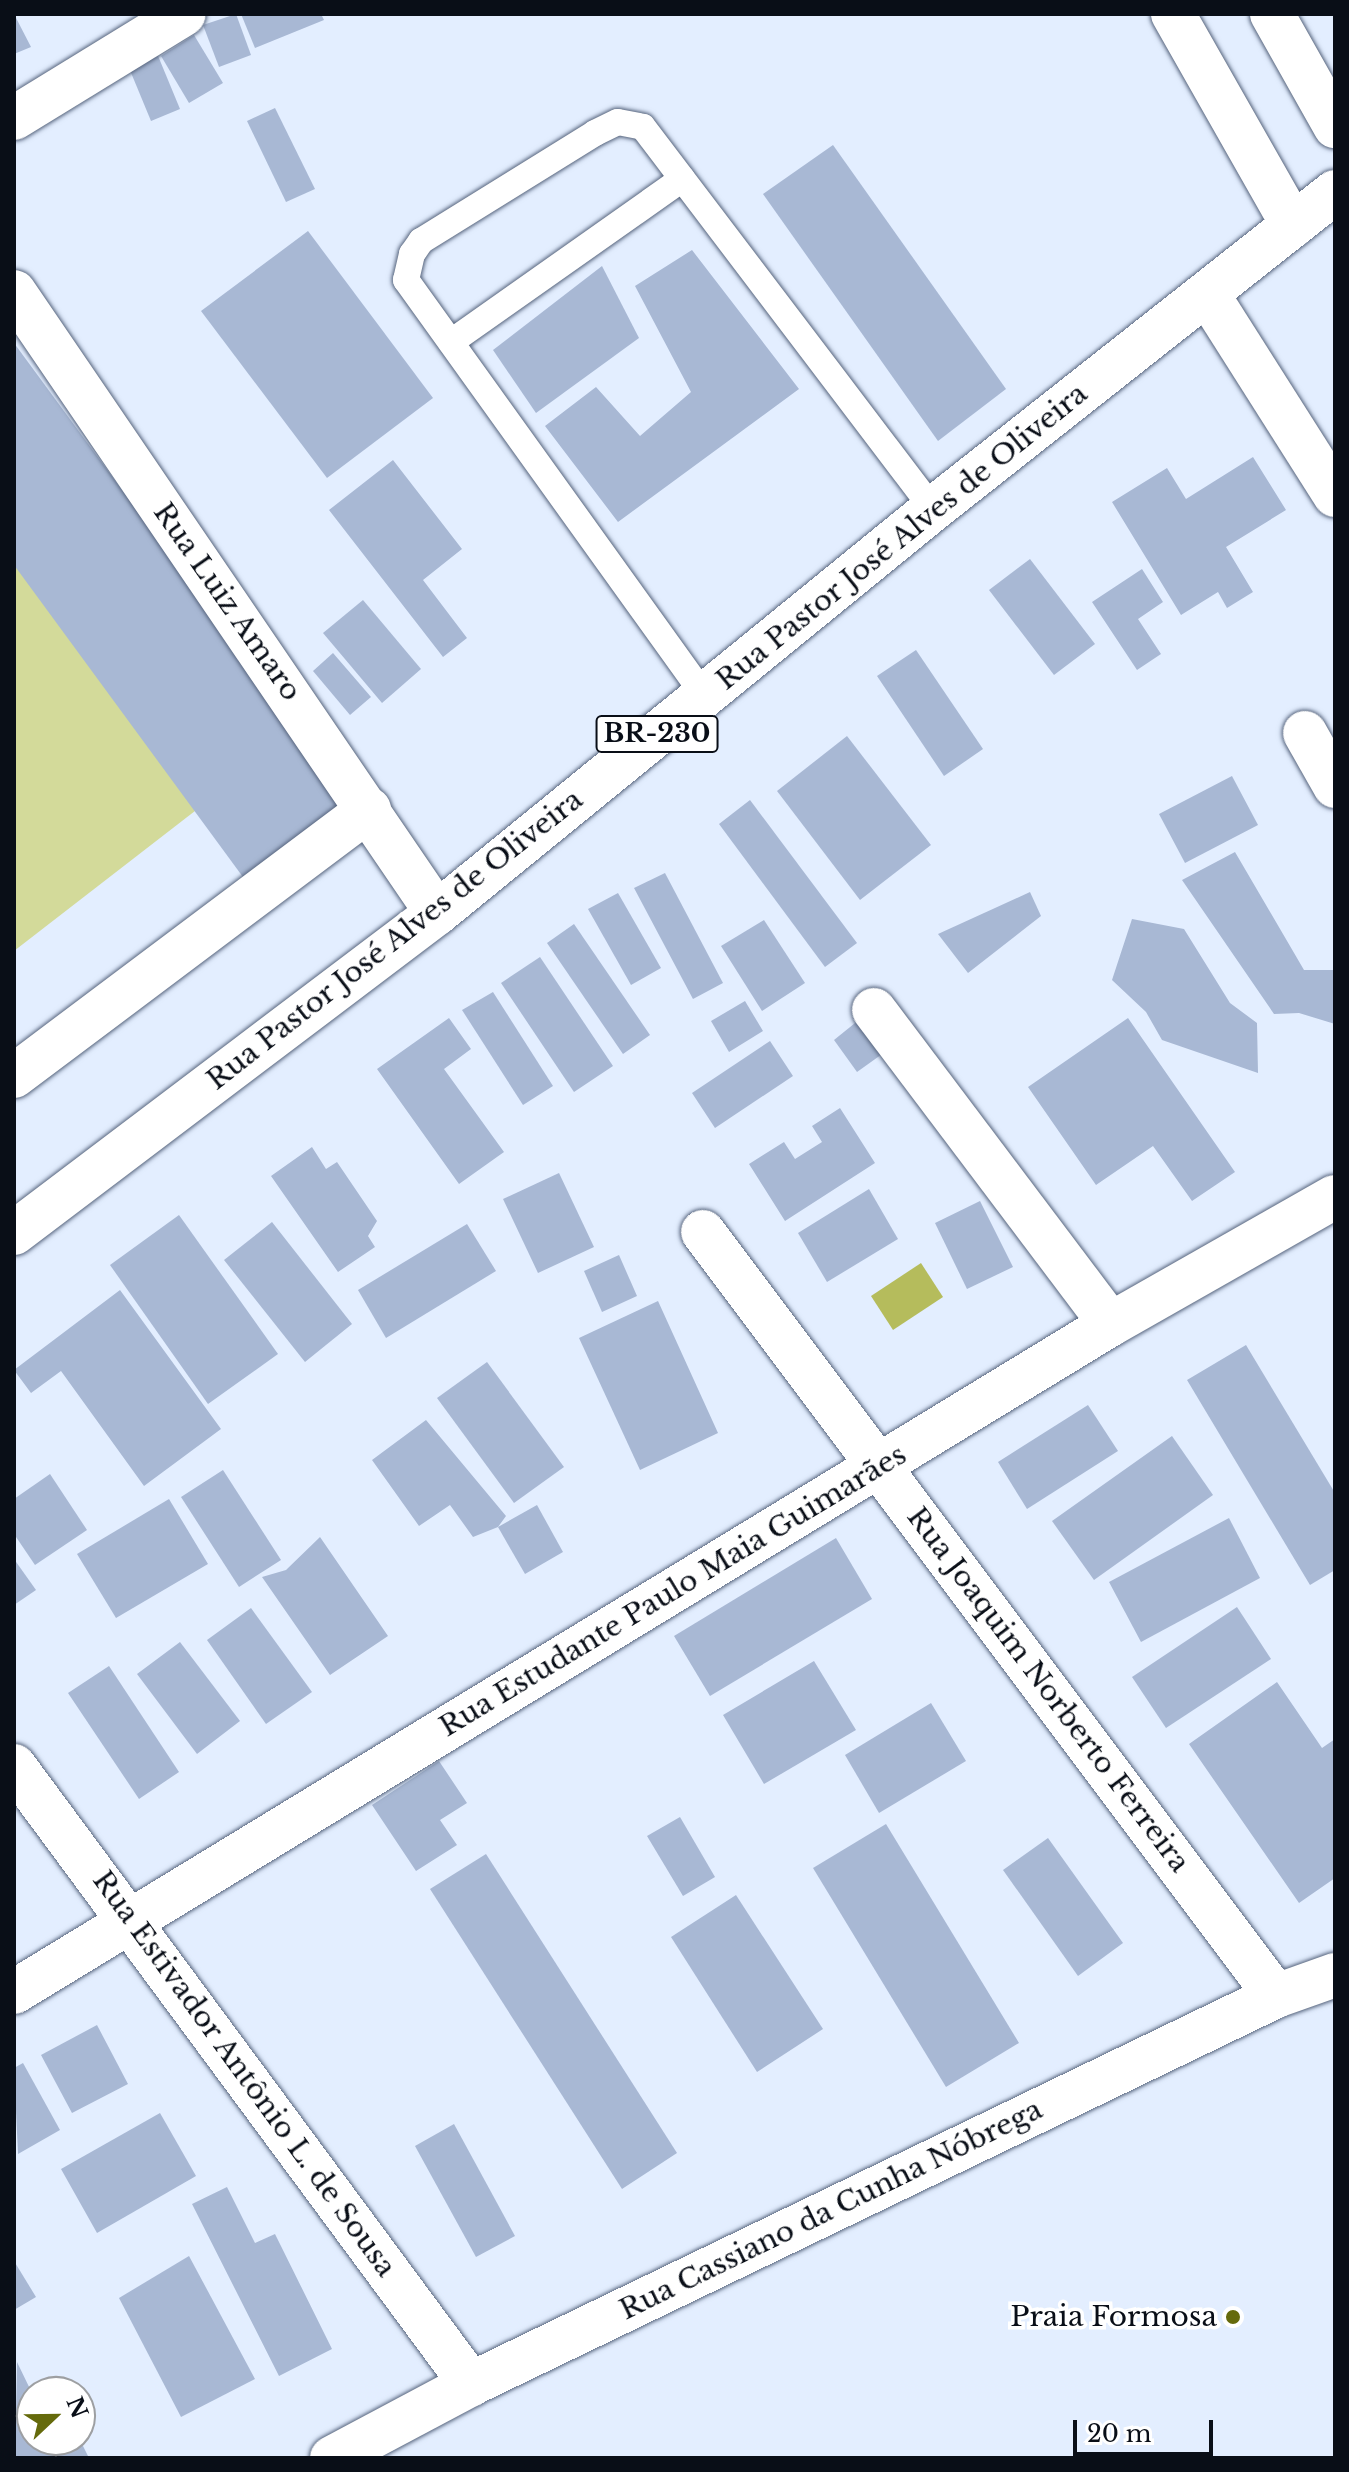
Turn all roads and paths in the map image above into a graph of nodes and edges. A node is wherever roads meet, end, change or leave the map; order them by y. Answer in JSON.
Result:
{"nodes":[{"id":1,"x":184,"y":14,"type":"edge"},
{"id":2,"x":1173,"y":14,"type":"edge"},
{"id":3,"x":1272,"y":14,"type":"edge"},
{"id":4,"x":14,"y":118,"type":"edge"},
{"id":5,"x":1335,"y":126,"type":"edge"},
{"id":6,"x":682,"y":179,"type":"junction"},
{"id":7,"x":1335,"y":192,"type":"edge"},
{"id":8,"x":1293,"y":225,"type":"junction"},
{"id":9,"x":14,"y":292,"type":"edge"},
{"id":10,"x":1208,"y":295,"type":"junction"},
{"id":11,"x":451,"y":342,"type":"junction"},
{"id":12,"x":1335,"y":495,"type":"edge"},
{"id":13,"x":933,"y":509,"type":"junction"},
{"id":14,"x":704,"y":695,"type":"junction"},
{"id":15,"x":1305,"y":733,"type":"dead end"},
{"id":16,"x":1335,"y":786,"type":"edge"},
{"id":17,"x":369,"y":809,"type":"junction"},
{"id":18,"x":437,"y":913,"type":"junction"},
{"id":19,"x":874,"y":1010,"type":"dead end"},
{"id":20,"x":14,"y":1076,"type":"edge"},
{"id":21,"x":1335,"y":1197,"type":"edge"},
{"id":22,"x":703,"y":1232,"type":"dead end"},
{"id":23,"x":14,"y":1233,"type":"edge"},
{"id":24,"x":1111,"y":1324,"type":"junction"},
{"id":25,"x":881,"y":1465,"type":"junction"},
{"id":26,"x":14,"y":1766,"type":"edge"},
{"id":27,"x":132,"y":1920,"type":"junction"},
{"id":28,"x":1335,"y":1975,"type":"edge"},
{"id":29,"x":14,"y":1992,"type":"edge"},
{"id":30,"x":1276,"y":1996,"type":"junction"},
{"id":31,"x":471,"y":2384,"type":"junction"},
{"id":32,"x":332,"y":2458,"type":"edge"}],
"edges":[{"from":1,"to":4,"type":"street"},
{"from":2,"to":8,"type":"street"},
{"from":3,"to":5,"type":"street"},
{"from":6,"to":11,"type":"lane"},
{"from":6,"to":11,"type":"lane"},
{"from":6,"to":13,"type":"lane"},
{"from":7,"to":8,"type":"street","name":"Rua Pastor José Alves de Oliveira","number":"BR-230"},
{"from":8,"to":10,"type":"street","name":"Rua Pastor José Alves de Oliveira","number":"BR-230"},
{"from":9,"to":17,"type":"street","name":"Rua Luiz Amaro"},
{"from":10,"to":12,"type":"street"},
{"from":10,"to":13,"type":"street","name":"Rua Pastor José Alves de Oliveira","number":"BR-230"},
{"from":11,"to":14,"type":"lane"},
{"from":13,"to":14,"type":"street","name":"Rua Pastor José Alves de Oliveira","number":"BR-230"},
{"from":14,"to":18,"type":"street","name":"Rua Pastor José Alves de Oliveira","number":"BR-230"},
{"from":15,"to":16,"type":"street"},
{"from":17,"to":18,"type":"street","name":"Rua Luiz Amaro"},
{"from":17,"to":20,"type":"street"},
{"from":18,"to":23,"type":"street","name":"Rua Pastor José Alves de Oliveira","number":"BR-230"},
{"from":19,"to":24,"type":"street"},
{"from":21,"to":24,"type":"street","name":"Rua Estudante Paulo Maia Guimarães"},
{"from":22,"to":25,"type":"street","name":"Rua Joaquim Norberto Ferreira"},
{"from":24,"to":25,"type":"street","name":"Rua Estudante Paulo Maia Guimarães"},
{"from":25,"to":27,"type":"street","name":"Rua Estudante Paulo Maia Guimarães"},
{"from":25,"to":30,"type":"street","name":"Rua Joaquim Norberto Ferreira"},
{"from":26,"to":27,"type":"street","name":"Rua Estivador Antônio L. de Sousa"},
{"from":27,"to":29,"type":"street","name":"Rua Estudante Paulo Maia Guimarães"},
{"from":27,"to":31,"type":"street","name":"Rua Estivador Antônio L. de Sousa"},
{"from":28,"to":30,"type":"street","name":"Rua Cassiano da Cunha Nóbrega"},
{"from":30,"to":31,"type":"street","name":"Rua Cassiano da Cunha Nóbrega"},
{"from":31,"to":32,"type":"street","name":"Rua Cassiano da Cunha Nóbrega"}]}
